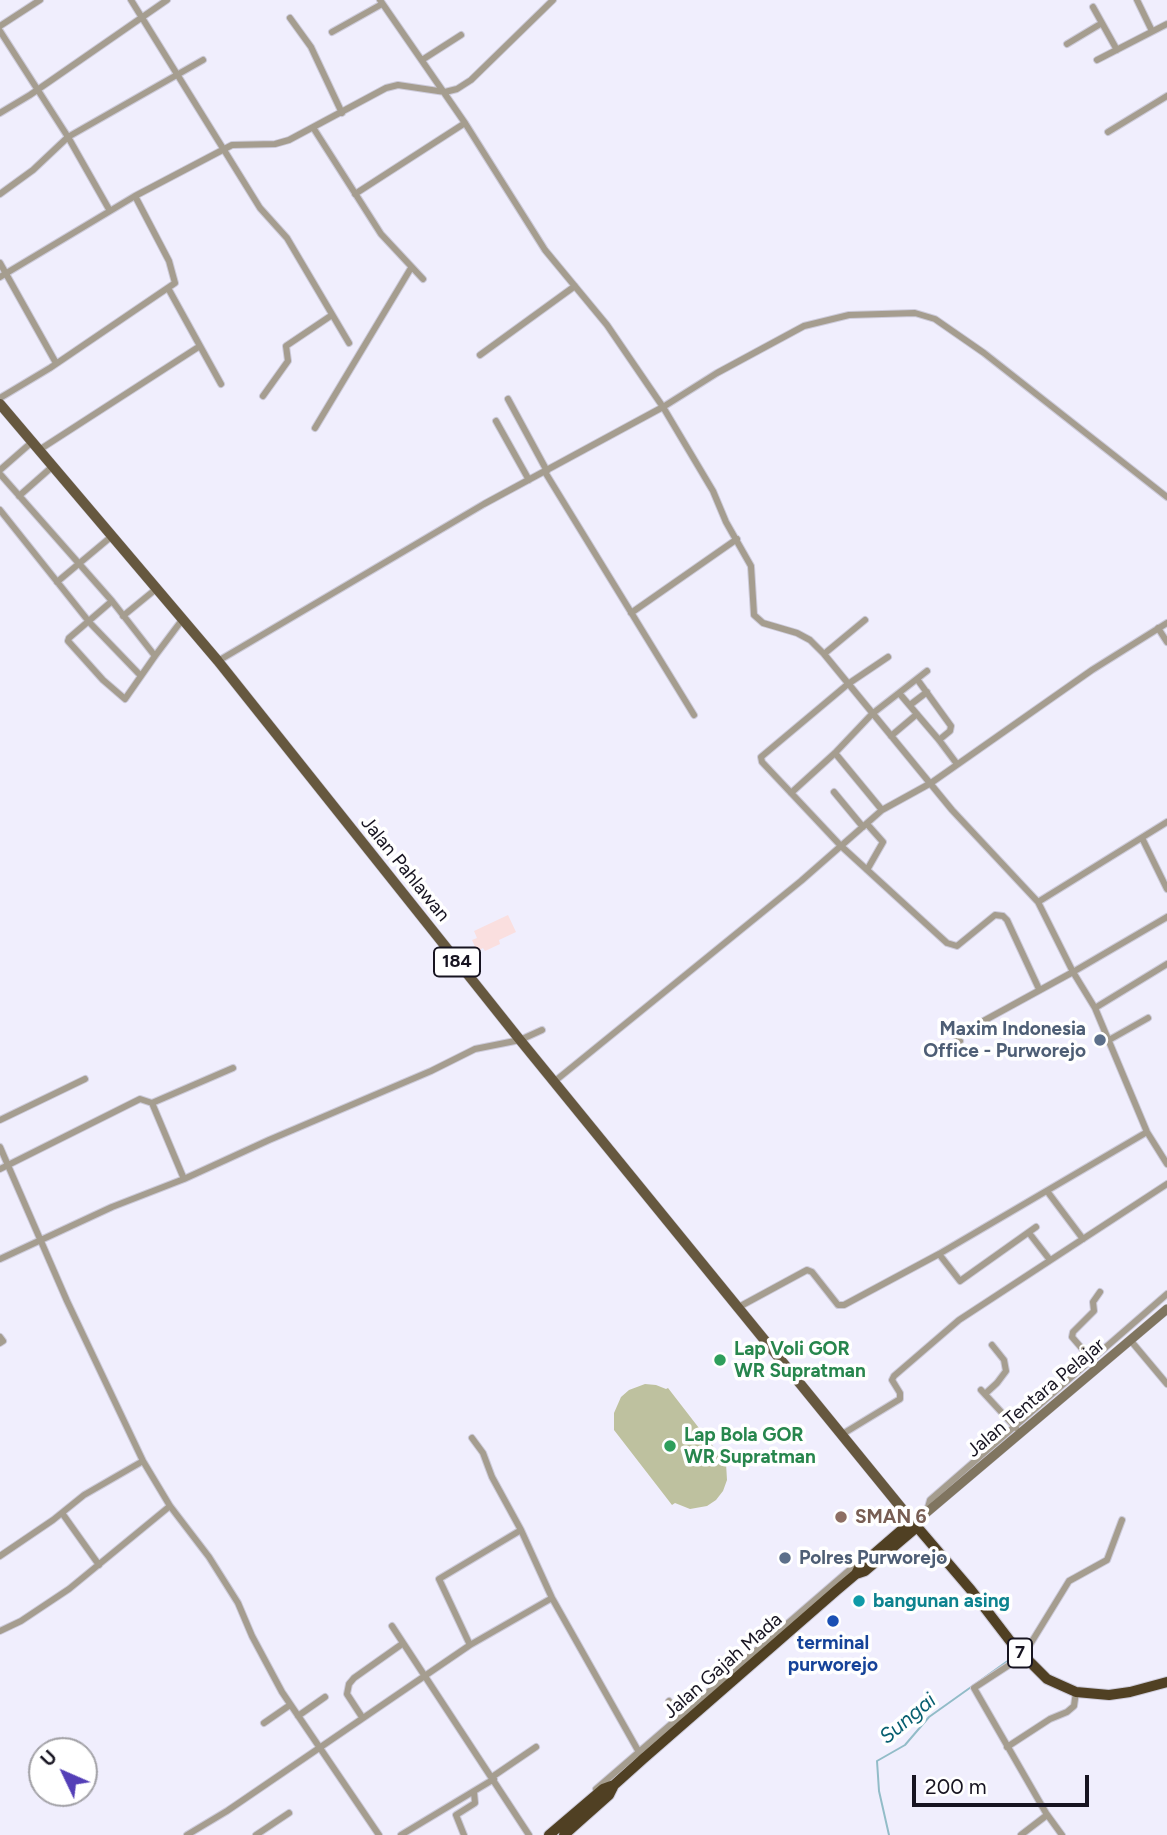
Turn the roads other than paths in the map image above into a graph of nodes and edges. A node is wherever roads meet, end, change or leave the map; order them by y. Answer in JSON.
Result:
{"nodes":[{"id":1,"x":40,"y":0,"type":"edge"},
{"id":2,"x":131,"y":0,"type":"edge"},
{"id":3,"x":167,"y":0,"type":"edge"},
{"id":4,"x":553,"y":0,"type":"edge"},
{"id":5,"x":1137,"y":0,"type":"edge"},
{"id":6,"x":381,"y":2,"type":"edge"},
{"id":7,"x":1093,"y":6,"type":"dead end"},
{"id":8,"x":142,"y":17,"type":"junction"},
{"id":9,"x":290,"y":18,"type":"dead end"},
{"id":10,"x":1102,"y":23,"type":"junction"},
{"id":11,"x":1167,"y":24,"type":"edge"},
{"id":12,"x":0,"y":28,"type":"edge"},
{"id":13,"x":1152,"y":31,"type":"junction"},
{"id":14,"x":332,"y":32,"type":"dead end"},
{"id":15,"x":461,"y":35,"type":"dead end"},
{"id":16,"x":1067,"y":44,"type":"dead end"},
{"id":17,"x":1117,"y":50,"type":"junction"},
{"id":18,"x":203,"y":60,"type":"dead end"},
{"id":19,"x":422,"y":60,"type":"junction"},
{"id":20,"x":1097,"y":60,"type":"dead end"},
{"id":21,"x":178,"y":75,"type":"junction"},
{"id":22,"x":38,"y":90,"type":"junction"},
{"id":23,"x":444,"y":92,"type":"junction"},
{"id":24,"x":1167,"y":96,"type":"edge"},
{"id":25,"x":0,"y":113,"type":"edge"},
{"id":26,"x":342,"y":113,"type":"junction"},
{"id":27,"x":465,"y":123,"type":"junction"},
{"id":28,"x":314,"y":128,"type":"junction"},
{"id":29,"x":1108,"y":132,"type":"dead end"},
{"id":30,"x":68,"y":137,"type":"junction"},
{"id":31,"x":224,"y":149,"type":"junction"},
{"id":32,"x":0,"y":194,"type":"edge"},
{"id":33,"x":355,"y":194,"type":"junction"},
{"id":34,"x":135,"y":196,"type":"junction"},
{"id":35,"x":110,"y":211,"type":"junction"},
{"id":36,"x":0,"y":263,"type":"edge"},
{"id":37,"x":411,"y":268,"type":"junction"},
{"id":38,"x":3,"y":275,"type":"edge"},
{"id":39,"x":423,"y":279,"type":"dead end"},
{"id":40,"x":575,"y":286,"type":"junction"},
{"id":41,"x":168,"y":288,"type":"junction"},
{"id":42,"x":332,"y":315,"type":"junction"},
{"id":43,"x":349,"y":343,"type":"dead end"},
{"id":44,"x":200,"y":346,"type":"junction"},
{"id":45,"x":480,"y":355,"type":"dead end"},
{"id":46,"x":56,"y":363,"type":"junction"},
{"id":47,"x":221,"y":384,"type":"dead end"},
{"id":48,"x":262,"y":396,"type":"dead end"},
{"id":49,"x":0,"y":398,"type":"edge"},
{"id":50,"x":508,"y":399,"type":"dead end"},
{"id":51,"x":0,"y":404,"type":"edge"},
{"id":52,"x":663,"y":407,"type":"junction"},
{"id":53,"x":496,"y":421,"type":"dead end"},
{"id":54,"x":315,"y":428,"type":"dead end"},
{"id":55,"x":36,"y":446,"type":"junction"},
{"id":56,"x":53,"y":466,"type":"junction"},
{"id":57,"x":0,"y":470,"type":"edge"},
{"id":58,"x":546,"y":471,"type":"junction"},
{"id":59,"x":529,"y":481,"type":"junction"},
{"id":60,"x":19,"y":496,"type":"junction"},
{"id":61,"x":1167,"y":497,"type":"edge"},
{"id":62,"x":0,"y":510,"type":"edge"},
{"id":63,"x":112,"y":536,"type":"junction"},
{"id":64,"x":737,"y":539,"type":"junction"},
{"id":65,"x":79,"y":564,"type":"junction"},
{"id":66,"x":57,"y":582,"type":"junction"},
{"id":67,"x":156,"y":589,"type":"junction"},
{"id":68,"x":112,"y":601,"type":"junction"},
{"id":69,"x":631,"y":613,"type":"junction"},
{"id":70,"x":123,"y":616,"type":"junction"},
{"id":71,"x":182,"y":620,"type":"junction"},
{"id":72,"x":865,"y":620,"type":"dead end"},
{"id":73,"x":1167,"y":622,"type":"edge"},
{"id":74,"x":89,"y":623,"type":"junction"},
{"id":75,"x":1158,"y":628,"type":"junction"},
{"id":76,"x":1167,"y":642,"type":"edge"},
{"id":77,"x":824,"y":654,"type":"junction"},
{"id":78,"x":155,"y":656,"type":"junction"},
{"id":79,"x":888,"y":657,"type":"dead end"},
{"id":80,"x":218,"y":661,"type":"junction"},
{"id":81,"x":927,"y":671,"type":"dead end"},
{"id":82,"x":142,"y":676,"type":"junction"},
{"id":83,"x":917,"y":679,"type":"junction"},
{"id":84,"x":848,"y":684,"type":"junction"},
{"id":85,"x":927,"y":692,"type":"junction"},
{"id":86,"x":899,"y":693,"type":"junction"},
{"id":87,"x":910,"y":705,"type":"junction"},
{"id":88,"x":873,"y":713,"type":"junction"},
{"id":89,"x":917,"y":714,"type":"junction"},
{"id":90,"x":694,"y":715,"type":"dead end"},
{"id":91,"x":891,"y":736,"type":"junction"},
{"id":92,"x":939,"y":740,"type":"junction"},
{"id":93,"x":835,"y":754,"type":"junction"},
{"id":94,"x":957,"y":764,"type":"junction"},
{"id":95,"x":931,"y":783,"type":"junction"},
{"id":96,"x":834,"y":792,"type":"dead end"},
{"id":97,"x":791,"y":793,"type":"junction"},
{"id":98,"x":883,"y":810,"type":"junction"},
{"id":99,"x":1167,"y":822,"type":"edge"},
{"id":100,"x":865,"y":825,"type":"junction"},
{"id":101,"x":1142,"y":838,"type":"junction"},
{"id":102,"x":841,"y":846,"type":"junction"},
{"id":103,"x":867,"y":870,"type":"junction"},
{"id":104,"x":1167,"y":889,"type":"edge"},
{"id":105,"x":1038,"y":902,"type":"junction"},
{"id":106,"x":1167,"y":918,"type":"edge"},
{"id":107,"x":1167,"y":964,"type":"edge"},
{"id":108,"x":1073,"y":972,"type":"junction"},
{"id":109,"x":1039,"y":989,"type":"junction"},
{"id":110,"x":1095,"y":1008,"type":"junction"},
{"id":111,"x":1149,"y":1018,"type":"dead end"},
{"id":112,"x":542,"y":1030,"type":"dead end"},
{"id":113,"x":520,"y":1040,"type":"junction"},
{"id":114,"x":1109,"y":1040,"type":"junction"},
{"id":115,"x":960,"y":1041,"type":"dead end"},
{"id":116,"x":233,"y":1068,"type":"dead end"},
{"id":117,"x":85,"y":1079,"type":"dead end"},
{"id":118,"x":555,"y":1081,"type":"junction"},
{"id":119,"x":152,"y":1103,"type":"junction"},
{"id":120,"x":0,"y":1120,"type":"edge"},
{"id":121,"x":1147,"y":1132,"type":"junction"},
{"id":122,"x":0,"y":1147,"type":"edge"},
{"id":123,"x":1167,"y":1164,"type":"edge"},
{"id":124,"x":8,"y":1165,"type":"junction"},
{"id":125,"x":0,"y":1169,"type":"edge"},
{"id":126,"x":184,"y":1179,"type":"junction"},
{"id":127,"x":1167,"y":1184,"type":"edge"},
{"id":128,"x":1046,"y":1191,"type":"junction"},
{"id":129,"x":1036,"y":1227,"type":"dead end"},
{"id":130,"x":1028,"y":1233,"type":"junction"},
{"id":131,"x":1083,"y":1239,"type":"junction"},
{"id":132,"x":43,"y":1241,"type":"junction"},
{"id":133,"x":939,"y":1254,"type":"junction"},
{"id":134,"x":0,"y":1259,"type":"edge"},
{"id":135,"x":1050,"y":1260,"type":"junction"},
{"id":136,"x":1100,"y":1293,"type":"dead end"},
{"id":137,"x":1167,"y":1294,"type":"edge"},
{"id":138,"x":737,"y":1308,"type":"junction"},
{"id":139,"x":1167,"y":1309,"type":"edge"},
{"id":140,"x":0,"y":1337,"type":"edge"},
{"id":141,"x":1131,"y":1341,"type":"junction"},
{"id":142,"x":0,"y":1343,"type":"edge"},
{"id":143,"x":992,"y":1345,"type":"dead end"},
{"id":144,"x":1090,"y":1362,"type":"junction"},
{"id":145,"x":1093,"y":1373,"type":"junction"},
{"id":146,"x":1167,"y":1384,"type":"edge"},
{"id":147,"x":1017,"y":1429,"type":"junction"},
{"id":148,"x":841,"y":1435,"type":"junction"},
{"id":149,"x":472,"y":1438,"type":"dead end"},
{"id":150,"x":143,"y":1461,"type":"junction"},
{"id":151,"x":170,"y":1506,"type":"junction"},
{"id":152,"x":62,"y":1513,"type":"junction"},
{"id":153,"x":1122,"y":1520,"type":"dead end"},
{"id":154,"x":914,"y":1524,"type":"junction"},
{"id":155,"x":521,"y":1530,"type":"junction"},
{"id":156,"x":885,"y":1545,"type":"junction"},
{"id":157,"x":0,"y":1556,"type":"edge"},
{"id":158,"x":99,"y":1565,"type":"junction"},
{"id":159,"x":856,"y":1574,"type":"junction"},
{"id":160,"x":552,"y":1598,"type":"junction"},
{"id":161,"x":392,"y":1626,"type":"dead end"},
{"id":162,"x":0,"y":1631,"type":"edge"},
{"id":163,"x":402,"y":1644,"type":"junction"},
{"id":164,"x":470,"y":1645,"type":"junction"},
{"id":165,"x":1023,"y":1656,"type":"junction"},
{"id":166,"x":424,"y":1676,"type":"junction"},
{"id":167,"x":1167,"y":1682,"type":"edge"},
{"id":168,"x":1076,"y":1692,"type":"junction"},
{"id":169,"x":325,"y":1697,"type":"dead end"},
{"id":170,"x":669,"y":1700,"type":"dead end"},
{"id":171,"x":290,"y":1705,"type":"junction"},
{"id":172,"x":298,"y":1716,"type":"junction"},
{"id":173,"x":362,"y":1717,"type":"junction"},
{"id":174,"x":682,"y":1720,"type":"junction"},
{"id":175,"x":264,"y":1723,"type":"dead end"},
{"id":176,"x":536,"y":1747,"type":"dead end"},
{"id":177,"x":1007,"y":1747,"type":"junction"},
{"id":178,"x":319,"y":1748,"type":"junction"},
{"id":179,"x":641,"y":1755,"type":"junction"},
{"id":180,"x":493,"y":1778,"type":"junction"},
{"id":181,"x":614,"y":1785,"type":"junction"},
{"id":182,"x":474,"y":1791,"type":"junction"},
{"id":183,"x":289,"y":1813,"type":"dead end"},
{"id":184,"x":1047,"y":1815,"type":"junction"},
{"id":185,"x":187,"y":1835,"type":"edge"},
{"id":186,"x":256,"y":1835,"type":"edge"},
{"id":187,"x":379,"y":1835,"type":"edge"},
{"id":188,"x":401,"y":1835,"type":"edge"},
{"id":189,"x":464,"y":1835,"type":"edge"},
{"id":190,"x":529,"y":1835,"type":"edge"},
{"id":191,"x":542,"y":1835,"type":"edge"},
{"id":192,"x":549,"y":1835,"type":"edge"},
{"id":193,"x":564,"y":1835,"type":"edge"},
{"id":194,"x":1021,"y":1835,"type":"edge"},
{"id":195,"x":1062,"y":1835,"type":"edge"}],
"edges":[{"from":1,"to":12,"type":"street"},
{"from":2,"to":8,"type":"street"},
{"from":3,"to":8,"type":"street"},
{"from":4,"to":23,"type":"street"},
{"from":5,"to":13,"type":"street"},
{"from":6,"to":14,"type":"street"},
{"from":6,"to":19,"type":"street"},
{"from":7,"to":10,"type":"street"},
{"from":8,"to":21,"type":"street"},
{"from":8,"to":22,"type":"street"},
{"from":9,"to":26,"type":"street"},
{"from":10,"to":16,"type":"street"},
{"from":10,"to":17,"type":"street"},
{"from":11,"to":13,"type":"street"},
{"from":12,"to":22,"type":"street"},
{"from":13,"to":17,"type":"street"},
{"from":15,"to":19,"type":"street"},
{"from":17,"to":20,"type":"street"},
{"from":18,"to":21,"type":"street"},
{"from":19,"to":23,"type":"street"},
{"from":21,"to":30,"type":"street"},
{"from":21,"to":31,"type":"street"},
{"from":22,"to":25,"type":"street"},
{"from":22,"to":30,"type":"street"},
{"from":23,"to":26,"type":"street"},
{"from":23,"to":27,"type":"street"},
{"from":24,"to":29,"type":"street"},
{"from":26,"to":28,"type":"street"},
{"from":27,"to":33,"type":"street"},
{"from":27,"to":40,"type":"street"},
{"from":28,"to":31,"type":"street"},
{"from":28,"to":33,"type":"street"},
{"from":30,"to":32,"type":"street"},
{"from":30,"to":35,"type":"street"},
{"from":31,"to":34,"type":"street"},
{"from":31,"to":42,"type":"street"},
{"from":33,"to":37,"type":"street"},
{"from":34,"to":35,"type":"street"},
{"from":34,"to":41,"type":"street"},
{"from":35,"to":38,"type":"street"},
{"from":36,"to":38,"type":"street"},
{"from":37,"to":39,"type":"street"},
{"from":37,"to":54,"type":"street"},
{"from":38,"to":46,"type":"street"},
{"from":40,"to":45,"type":"street"},
{"from":40,"to":52,"type":"street"},
{"from":41,"to":44,"type":"street"},
{"from":41,"to":46,"type":"street"},
{"from":42,"to":43,"type":"street"},
{"from":42,"to":48,"type":"street"},
{"from":44,"to":47,"type":"street"},
{"from":44,"to":55,"type":"street"},
{"from":46,"to":49,"type":"street"},
{"from":50,"to":58,"type":"street"},
{"from":51,"to":55,"type":"main road","name":"Jalan Pahlawan","number":"184"},
{"from":52,"to":58,"type":"street"},
{"from":52,"to":61,"type":"street"},
{"from":52,"to":64,"type":"street"},
{"from":53,"to":59,"type":"street"},
{"from":55,"to":56,"type":"main road","name":"Jalan Pahlawan","number":"184"},
{"from":55,"to":57,"type":"street"},
{"from":56,"to":60,"type":"street"},
{"from":56,"to":63,"type":"main road","name":"Jalan Pahlawan","number":"184"},
{"from":57,"to":60,"type":"street"},
{"from":58,"to":59,"type":"street"},
{"from":58,"to":69,"type":"street"},
{"from":59,"to":80,"type":"street"},
{"from":60,"to":65,"type":"street"},
{"from":62,"to":66,"type":"street"},
{"from":63,"to":65,"type":"street"},
{"from":63,"to":67,"type":"main road","name":"Jalan Pahlawan","number":"184"},
{"from":64,"to":69,"type":"street"},
{"from":64,"to":77,"type":"street"},
{"from":65,"to":66,"type":"street"},
{"from":65,"to":68,"type":"street"},
{"from":66,"to":74,"type":"street"},
{"from":67,"to":70,"type":"street"},
{"from":67,"to":71,"type":"main road","name":"Jalan Pahlawan","number":"184"},
{"from":68,"to":70,"type":"street"},
{"from":68,"to":74,"type":"street"},
{"from":69,"to":90,"type":"street"},
{"from":70,"to":78,"type":"street"},
{"from":71,"to":78,"type":"street"},
{"from":71,"to":80,"type":"main road","name":"Jalan Pahlawan","number":"184"},
{"from":72,"to":77,"type":"street"},
{"from":73,"to":75,"type":"street"},
{"from":74,"to":82,"type":"street"},
{"from":74,"to":82,"type":"street"},
{"from":75,"to":76,"type":"street"},
{"from":75,"to":94,"type":"street"},
{"from":77,"to":84,"type":"street"},
{"from":78,"to":82,"type":"street"},
{"from":79,"to":84,"type":"street"},
{"from":80,"to":113,"type":"main road","name":"Jalan Pahlawan","number":"184"},
{"from":81,"to":83,"type":"street"},
{"from":83,"to":85,"type":"street"},
{"from":83,"to":86,"type":"street"},
{"from":84,"to":88,"type":"street"},
{"from":84,"to":97,"type":"street"},
{"from":85,"to":87,"type":"street"},
{"from":85,"to":92,"type":"street"},
{"from":86,"to":87,"type":"street"},
{"from":86,"to":88,"type":"street"},
{"from":87,"to":89,"type":"street"},
{"from":88,"to":91,"type":"street"},
{"from":88,"to":93,"type":"street"},
{"from":89,"to":91,"type":"street"},
{"from":89,"to":92,"type":"street"},
{"from":91,"to":95,"type":"street"},
{"from":92,"to":94,"type":"street"},
{"from":93,"to":97,"type":"street"},
{"from":93,"to":98,"type":"street"},
{"from":94,"to":95,"type":"street"},
{"from":95,"to":98,"type":"street"},
{"from":95,"to":105,"type":"street"},
{"from":96,"to":100,"type":"street"},
{"from":97,"to":102,"type":"street"},
{"from":98,"to":100,"type":"street"},
{"from":99,"to":101,"type":"street"},
{"from":100,"to":102,"type":"street"},
{"from":100,"to":103,"type":"street"},
{"from":101,"to":104,"type":"street"},
{"from":101,"to":105,"type":"street"},
{"from":102,"to":103,"type":"street"},
{"from":102,"to":118,"type":"street"},
{"from":103,"to":109,"type":"street"},
{"from":105,"to":108,"type":"street"},
{"from":106,"to":108,"type":"street"},
{"from":107,"to":110,"type":"street"},
{"from":108,"to":109,"type":"street"},
{"from":108,"to":110,"type":"street"},
{"from":109,"to":115,"type":"street"},
{"from":110,"to":114,"type":"street"},
{"from":111,"to":114,"type":"street"},
{"from":112,"to":113,"type":"street"},
{"from":113,"to":118,"type":"main road","name":"Jalan Pahlawan","number":"184"},
{"from":113,"to":126,"type":"street"},
{"from":114,"to":121,"type":"street"},
{"from":116,"to":119,"type":"street"},
{"from":117,"to":120,"type":"street"},
{"from":118,"to":138,"type":"main road","name":"Jalan Pahlawan","number":"184"},
{"from":119,"to":124,"type":"street"},
{"from":119,"to":126,"type":"street"},
{"from":121,"to":123,"type":"street"},
{"from":121,"to":128,"type":"street"},
{"from":122,"to":124,"type":"street"},
{"from":124,"to":125,"type":"street"},
{"from":124,"to":132,"type":"street"},
{"from":126,"to":132,"type":"street"},
{"from":127,"to":131,"type":"street"},
{"from":128,"to":131,"type":"street"},
{"from":128,"to":133,"type":"street"},
{"from":129,"to":130,"type":"street"},
{"from":130,"to":133,"type":"street"},
{"from":130,"to":135,"type":"street"},
{"from":131,"to":135,"type":"street"},
{"from":132,"to":134,"type":"street"},
{"from":132,"to":150,"type":"street"},
{"from":133,"to":138,"type":"street"},
{"from":135,"to":148,"type":"street"},
{"from":136,"to":144,"type":"street"},
{"from":137,"to":144,"type":"street"},
{"from":138,"to":148,"type":"main road","name":"Jalan Pahlawan","number":"184"},
{"from":139,"to":141,"type":"main road","name":"Jalan Tentara Pelajar"},
{"from":140,"to":142,"type":"street"},
{"from":141,"to":145,"type":"main road","name":"Jalan Tentara Pelajar"},
{"from":141,"to":146,"type":"street"},
{"from":143,"to":147,"type":"street"},
{"from":144,"to":145,"type":"street"},
{"from":144,"to":147,"type":"street"},
{"from":145,"to":147,"type":"main road","name":"Jalan Tentara Pelajar"},
{"from":147,"to":154,"type":"main road","name":"Jalan Tentara Pelajar"},
{"from":148,"to":154,"type":"main road","name":"Jalan Pahlawan","number":"184"},
{"from":149,"to":155,"type":"street"},
{"from":150,"to":151,"type":"street"},
{"from":150,"to":152,"type":"street"},
{"from":151,"to":158,"type":"street"},
{"from":151,"to":171,"type":"street"},
{"from":152,"to":157,"type":"street"},
{"from":152,"to":158,"type":"street"},
{"from":153,"to":165,"type":"street"},
{"from":154,"to":156,"type":"highway","name":"Jalan Gajah Mada"},
{"from":154,"to":159,"type":"highway","name":"Jalan Gajah Mada"},
{"from":154,"to":165,"type":"highway","number":"7"},
{"from":155,"to":160,"type":"street"},
{"from":155,"to":164,"type":"street"},
{"from":156,"to":159,"type":"highway","name":"Jalan Gajah Mada"},
{"from":156,"to":174,"type":"street"},
{"from":158,"to":162,"type":"street"},
{"from":159,"to":174,"type":"highway","name":"Jalan Gajah Mada"},
{"from":160,"to":164,"type":"street"},
{"from":160,"to":179,"type":"street"},
{"from":161,"to":163,"type":"street"},
{"from":163,"to":166,"type":"street"},
{"from":163,"to":173,"type":"street"},
{"from":164,"to":166,"type":"street"},
{"from":165,"to":168,"type":"highway","number":"7"},
{"from":165,"to":177,"type":"street"},
{"from":166,"to":173,"type":"street"},
{"from":166,"to":180,"type":"street"},
{"from":167,"to":168,"type":"highway","number":"7"},
{"from":168,"to":177,"type":"street"},
{"from":169,"to":172,"type":"street"},
{"from":170,"to":174,"type":"street"},
{"from":171,"to":172,"type":"street"},
{"from":171,"to":175,"type":"street"},
{"from":172,"to":178,"type":"street"},
{"from":173,"to":178,"type":"street"},
{"from":174,"to":179,"type":"highway","name":"Jalan Gajah Mada"},
{"from":176,"to":180,"type":"street"},
{"from":177,"to":184,"type":"street"},
{"from":178,"to":185,"type":"street"},
{"from":178,"to":187,"type":"street"},
{"from":179,"to":181,"type":"highway","name":"Jalan Gajah Mada"},
{"from":179,"to":191,"type":"street"},
{"from":180,"to":182,"type":"street"},
{"from":180,"to":190,"type":"street"},
{"from":181,"to":192,"type":"highway","name":"Jalan Gajah Mada"},
{"from":181,"to":193,"type":"highway","name":"Jalan Gajah Mada"},
{"from":182,"to":188,"type":"street"},
{"from":182,"to":189,"type":"street"},
{"from":183,"to":186,"type":"street"},
{"from":184,"to":194,"type":"street"},
{"from":184,"to":195,"type":"street"}]}
